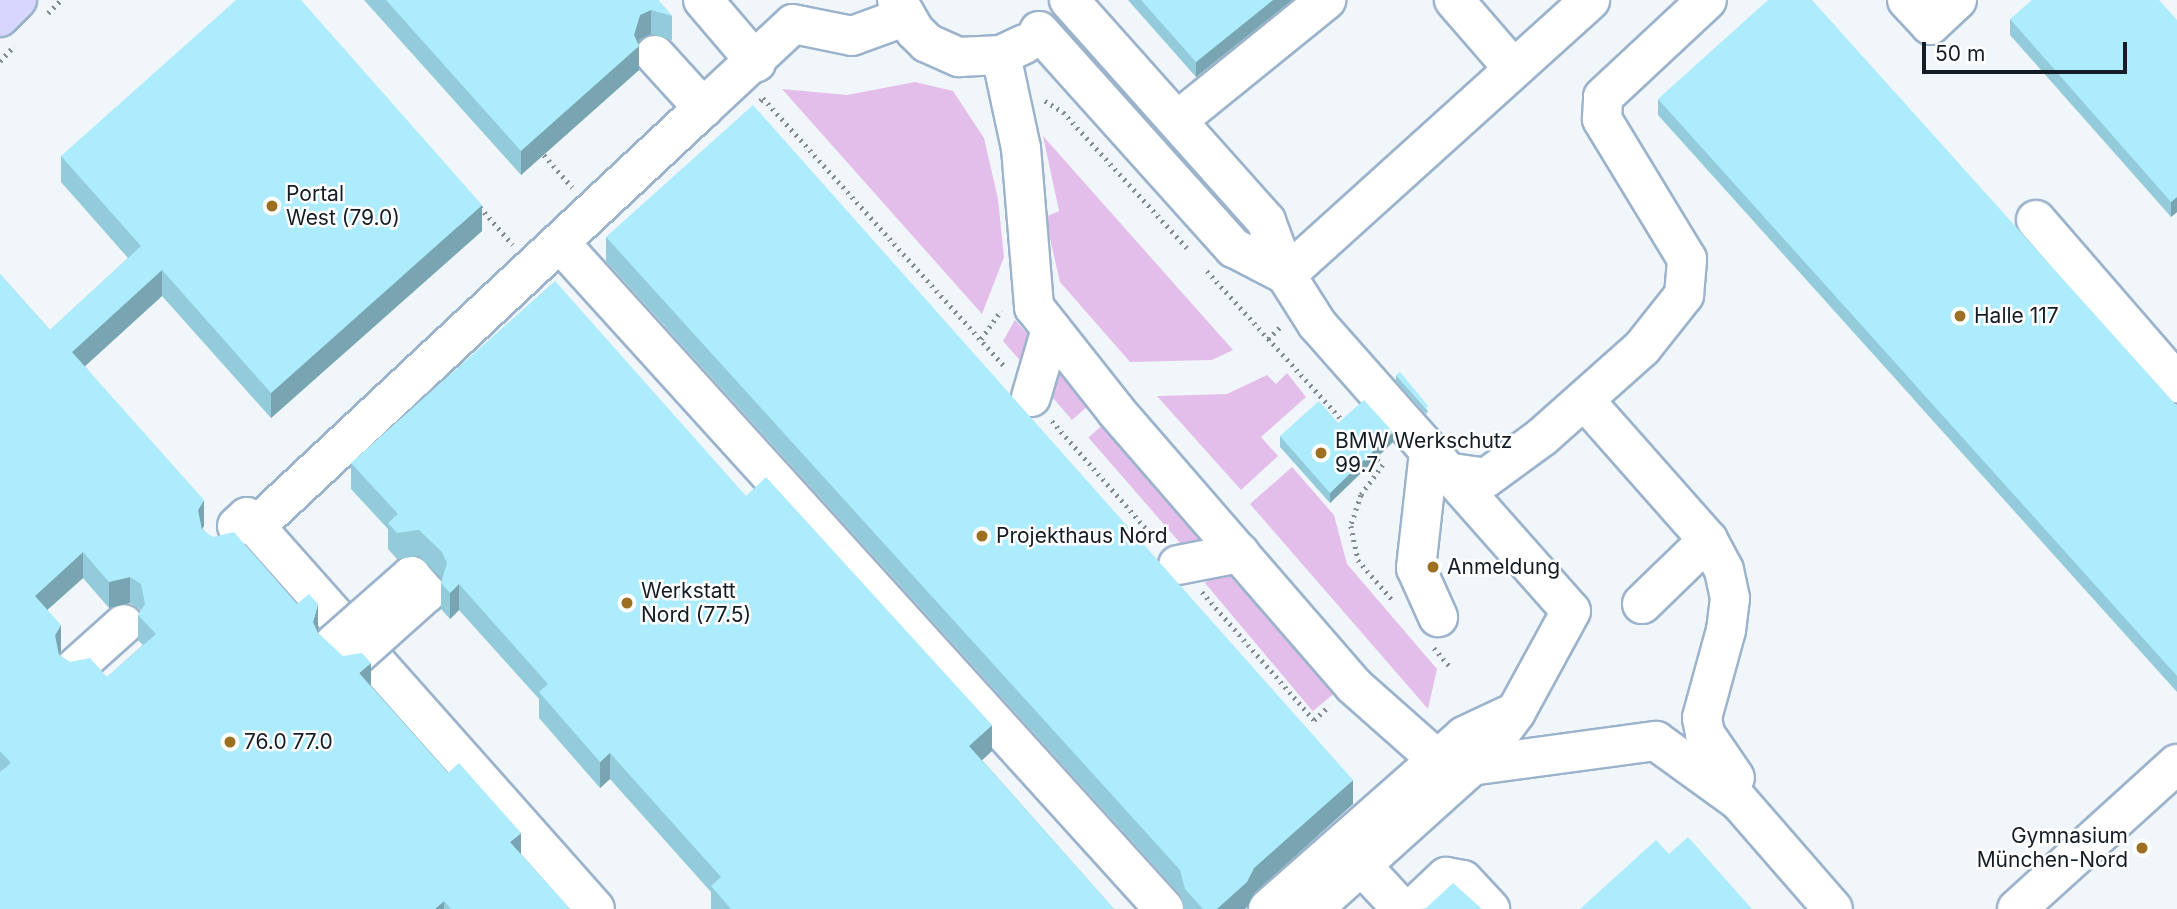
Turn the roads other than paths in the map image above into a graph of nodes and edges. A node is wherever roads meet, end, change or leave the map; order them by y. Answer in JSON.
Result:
{"nodes":[{"id":1,"x":17,"y":0,"type":"edge"},
{"id":2,"x":703,"y":0,"type":"edge"},
{"id":3,"x":1069,"y":0,"type":"edge"},
{"id":4,"x":1326,"y":0,"type":"edge"},
{"id":5,"x":1454,"y":0,"type":"edge"},
{"id":6,"x":1590,"y":0,"type":"edge"},
{"id":7,"x":1707,"y":0,"type":"edge"},
{"id":8,"x":1907,"y":0,"type":"edge"},
{"id":9,"x":1957,"y":0,"type":"edge"},
{"id":10,"x":901,"y":9,"type":"edge"},
{"id":11,"x":784,"y":12,"type":"edge"},
{"id":12,"x":1048,"y":16,"type":"edge"},
{"id":13,"x":0,"y":17,"type":"edge"},
{"id":14,"x":655,"y":55,"type":"dead end"},
{"id":15,"x":1513,"y":68,"type":"junction"},
{"id":16,"x":1006,"y":73,"type":"junction"},
{"id":17,"x":759,"y":80,"type":"junction"},
{"id":18,"x":703,"y":108,"type":"junction"},
{"id":19,"x":1178,"y":120,"type":"junction"},
{"id":20,"x":2036,"y":220,"type":"dead end"},
{"id":21,"x":560,"y":243,"type":"junction"},
{"id":22,"x":1286,"y":275,"type":"junction"},
{"id":23,"x":1051,"y":329,"type":"junction"},
{"id":24,"x":2177,"y":383,"type":"edge"},
{"id":25,"x":1031,"y":397,"type":"dead end"},
{"id":26,"x":1586,"y":402,"type":"junction"},
{"id":27,"x":1440,"y":462,"type":"junction"},
{"id":28,"x":255,"y":527,"type":"junction"},
{"id":29,"x":1708,"y":540,"type":"junction"},
{"id":30,"x":219,"y":542,"type":"edge"},
{"id":31,"x":1240,"y":553,"type":"junction"},
{"id":32,"x":1178,"y":565,"type":"dead end"},
{"id":33,"x":1642,"y":604,"type":"dead end"},
{"id":34,"x":124,"y":624,"type":"dead end"},
{"id":35,"x":1424,"y":624,"type":"road end"},
{"id":36,"x":76,"y":667,"type":"edge"},
{"id":37,"x":1516,"y":712,"type":"junction"},
{"id":38,"x":2177,"y":764,"type":"edge"},
{"id":39,"x":1735,"y":778,"type":"dead end"},
{"id":40,"x":1361,"y":865,"type":"junction"},
{"id":41,"x":595,"y":909,"type":"edge"},
{"id":42,"x":1164,"y":909,"type":"edge"},
{"id":43,"x":1268,"y":909,"type":"edge"},
{"id":44,"x":1313,"y":909,"type":"edge"},
{"id":45,"x":1402,"y":909,"type":"edge"},
{"id":46,"x":1412,"y":909,"type":"edge"},
{"id":47,"x":1490,"y":909,"type":"edge"},
{"id":48,"x":1833,"y":909,"type":"edge"},
{"id":49,"x":2017,"y":909,"type":"edge"}],
"edges":[{"from":1,"to":13,"type":"main road"},
{"from":2,"to":17,"type":"lane"},
{"from":3,"to":19,"type":"lane"},
{"from":4,"to":19,"type":"lane"},
{"from":5,"to":15,"type":"lane"},
{"from":6,"to":15,"type":"lane"},
{"from":7,"to":26,"type":"lane"},
{"from":8,"to":9,"type":"lane"},
{"from":10,"to":11,"type":"lane"},
{"from":10,"to":16,"type":"lane"},
{"from":11,"to":17,"type":"lane"},
{"from":12,"to":16,"type":"lane"},
{"from":12,"to":22,"type":"lane"},
{"from":14,"to":18,"type":"lane"},
{"from":15,"to":22,"type":"lane"},
{"from":16,"to":23,"type":"lane"},
{"from":17,"to":18,"type":"lane"},
{"from":18,"to":21,"type":"lane"},
{"from":19,"to":22,"type":"lane"},
{"from":20,"to":24,"type":"lane"},
{"from":21,"to":28,"type":"lane"},
{"from":21,"to":42,"type":"lane"},
{"from":22,"to":27,"type":"lane"},
{"from":23,"to":25,"type":"lane"},
{"from":23,"to":31,"type":"lane"},
{"from":26,"to":27,"type":"lane"},
{"from":26,"to":29,"type":"lane"},
{"from":27,"to":35,"type":"lane"},
{"from":27,"to":37,"type":"lane"},
{"from":28,"to":30,"type":"lane"},
{"from":28,"to":41,"type":"lane"},
{"from":29,"to":33,"type":"lane"},
{"from":29,"to":39,"type":"lane"},
{"from":31,"to":32,"type":"lane"},
{"from":31,"to":48,"type":"lane"},
{"from":34,"to":36,"type":"lane"},
{"from":37,"to":40,"type":"lane"},
{"from":37,"to":43,"type":"lane"},
{"from":38,"to":49,"type":"lane"},
{"from":40,"to":44,"type":"lane"},
{"from":40,"to":45,"type":"lane"},
{"from":46,"to":47,"type":"lane"}]}
